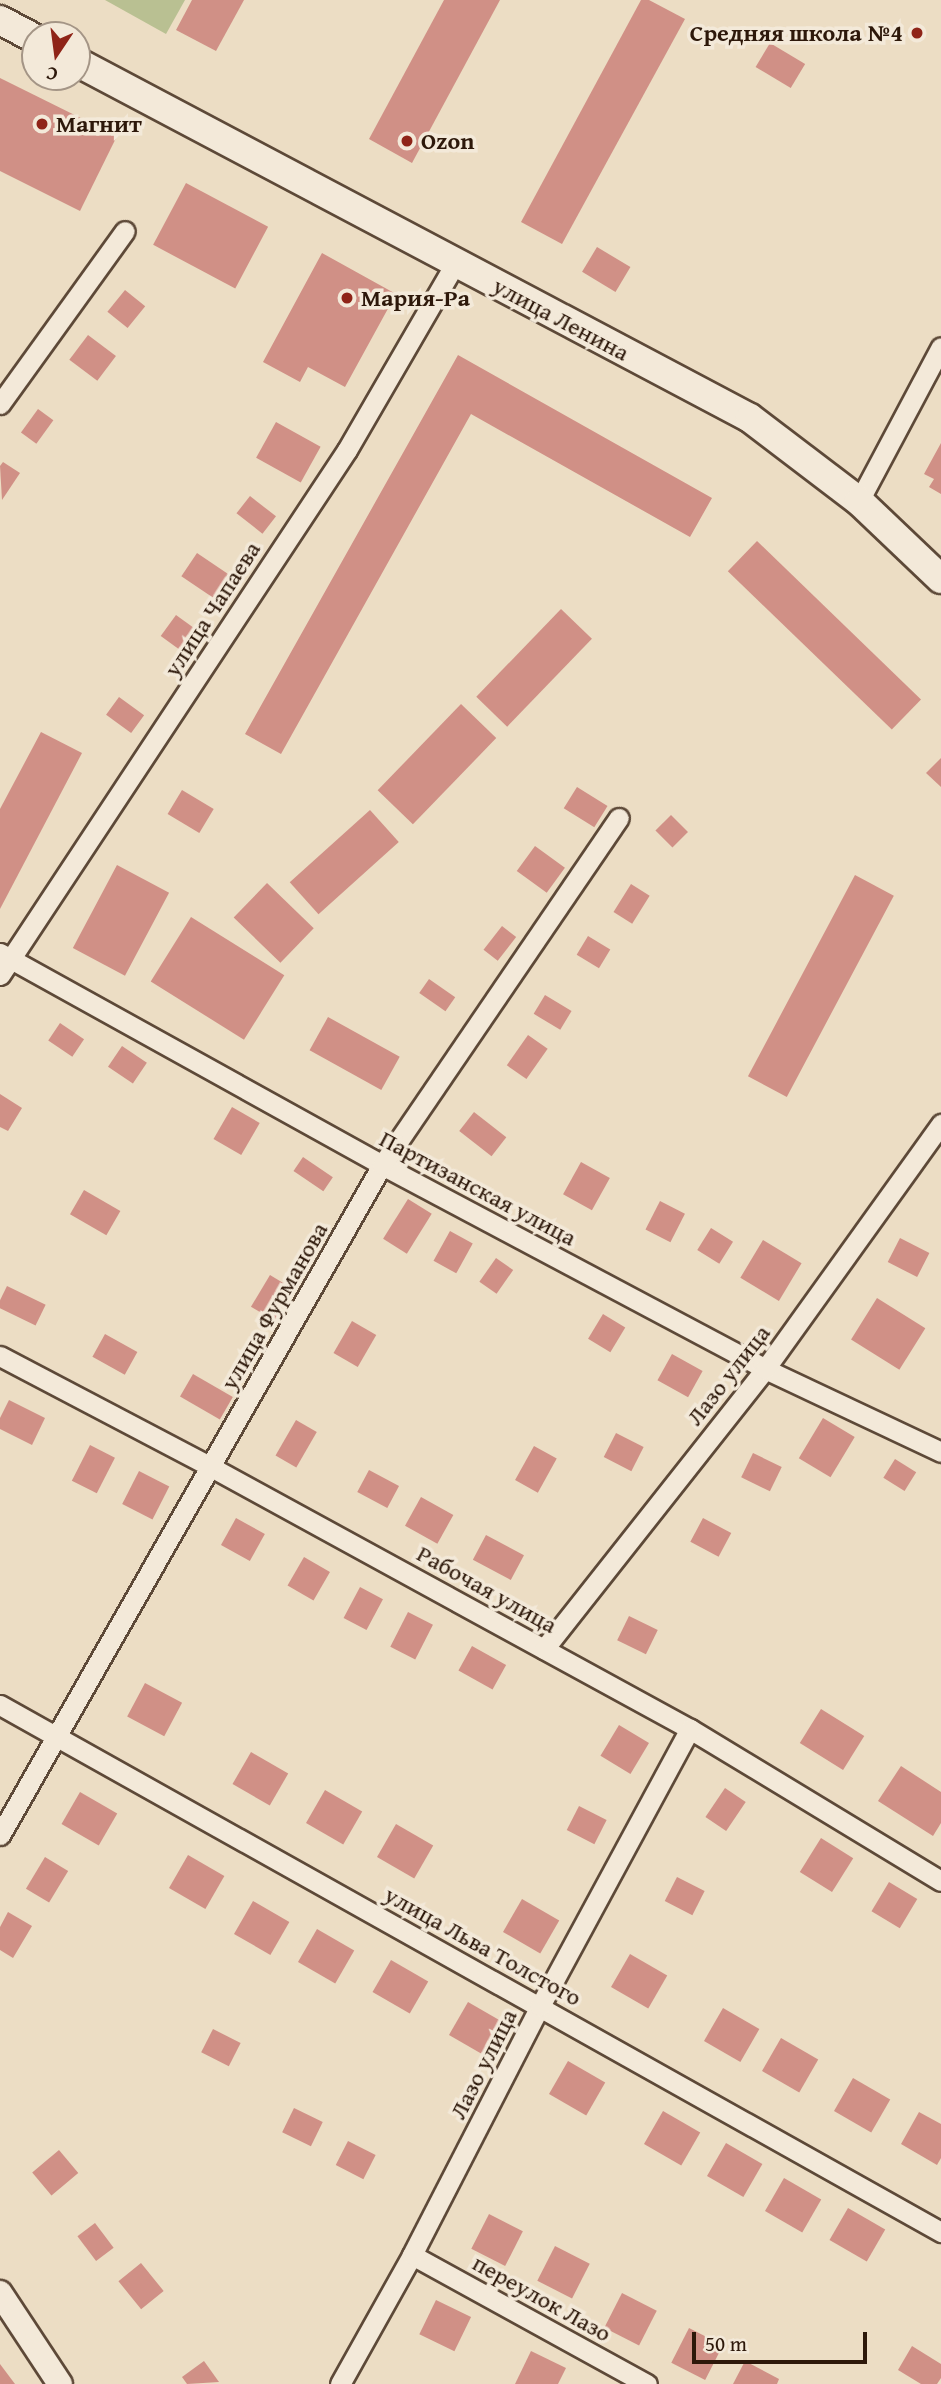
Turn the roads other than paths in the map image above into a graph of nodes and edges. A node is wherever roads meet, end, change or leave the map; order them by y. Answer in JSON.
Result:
{"nodes":[{"id":1,"x":0,"y":20,"type":"edge"},
{"id":2,"x":21,"y":31,"type":"edge"},
{"id":3,"x":91,"y":69,"type":"edge"},
{"id":4,"x":125,"y":231,"type":"dead end"},
{"id":5,"x":455,"y":264,"type":"junction"},
{"id":6,"x":941,"y":347,"type":"edge"},
{"id":7,"x":0,"y":404,"type":"edge"},
{"id":8,"x":859,"y":501,"type":"junction"},
{"id":9,"x":941,"y":579,"type":"edge"},
{"id":10,"x":619,"y":818,"type":"dead end"},
{"id":11,"x":6,"y":955,"type":"edge"},
{"id":12,"x":0,"y":975,"type":"edge"},
{"id":13,"x":941,"y":1124,"type":"edge"},
{"id":14,"x":382,"y":1165,"type":"junction"},
{"id":15,"x":0,"y":1356,"type":"edge"},
{"id":16,"x":765,"y":1369,"type":"junction"},
{"id":17,"x":941,"y":1452,"type":"edge"},
{"id":18,"x":211,"y":1467,"type":"junction"},
{"id":19,"x":544,"y":1648,"type":"junction"},
{"id":20,"x":0,"y":1704,"type":"edge"},
{"id":21,"x":690,"y":1729,"type":"junction"},
{"id":22,"x":58,"y":1737,"type":"junction"},
{"id":23,"x":0,"y":1835,"type":"edge"},
{"id":24,"x":941,"y":1881,"type":"edge"},
{"id":25,"x":540,"y":2006,"type":"junction"},
{"id":26,"x":941,"y":2231,"type":"edge"},
{"id":27,"x":412,"y":2255,"type":"junction"},
{"id":28,"x":0,"y":2293,"type":"edge"},
{"id":29,"x":60,"y":2384,"type":"edge"},
{"id":30,"x":340,"y":2384,"type":"edge"},
{"id":31,"x":647,"y":2384,"type":"edge"}],
"edges":[{"from":1,"to":2,"type":"main road"},
{"from":3,"to":5,"type":"main road","name":"улица Ленина"},
{"from":4,"to":7,"type":"street"},
{"from":5,"to":8,"type":"main road","name":"улица Ленина"},
{"from":5,"to":11,"type":"street","name":"улица Чапаева"},
{"from":6,"to":8,"type":"street"},
{"from":8,"to":9,"type":"main road","name":"улица Ленина"},
{"from":10,"to":14,"type":"street","name":"улица Фурманова"},
{"from":11,"to":12,"type":"street","name":"улица Чапаева"},
{"from":11,"to":14,"type":"street","name":"Партизанская улица"},
{"from":13,"to":16,"type":"street","name":"Лазо улица"},
{"from":14,"to":16,"type":"street","name":"Партизанская улица"},
{"from":14,"to":18,"type":"street","name":"улица Фурманова"},
{"from":15,"to":18,"type":"street","name":"Рабочая улица"},
{"from":16,"to":17,"type":"street","name":"Партизанская улица"},
{"from":16,"to":19,"type":"street","name":"Лазо улица"},
{"from":18,"to":19,"type":"street","name":"Рабочая улица"},
{"from":18,"to":22,"type":"street","name":"улица Фурманова"},
{"from":19,"to":21,"type":"street","name":"Рабочая улица"},
{"from":20,"to":22,"type":"street","name":"улица Льва Толстого"},
{"from":21,"to":24,"type":"street","name":"Рабочая улица"},
{"from":21,"to":25,"type":"street","name":"Лазо улица"},
{"from":22,"to":23,"type":"street","name":"улица Фурманова"},
{"from":22,"to":25,"type":"street","name":"улица Льва Толстого"},
{"from":25,"to":26,"type":"street","name":"улица Льва Толстого"},
{"from":25,"to":27,"type":"street","name":"Лазо улица"},
{"from":27,"to":30,"type":"street","name":"Лазо улица"},
{"from":27,"to":31,"type":"street","name":"переулок Лазо"},
{"from":28,"to":29,"type":"street"}]}
